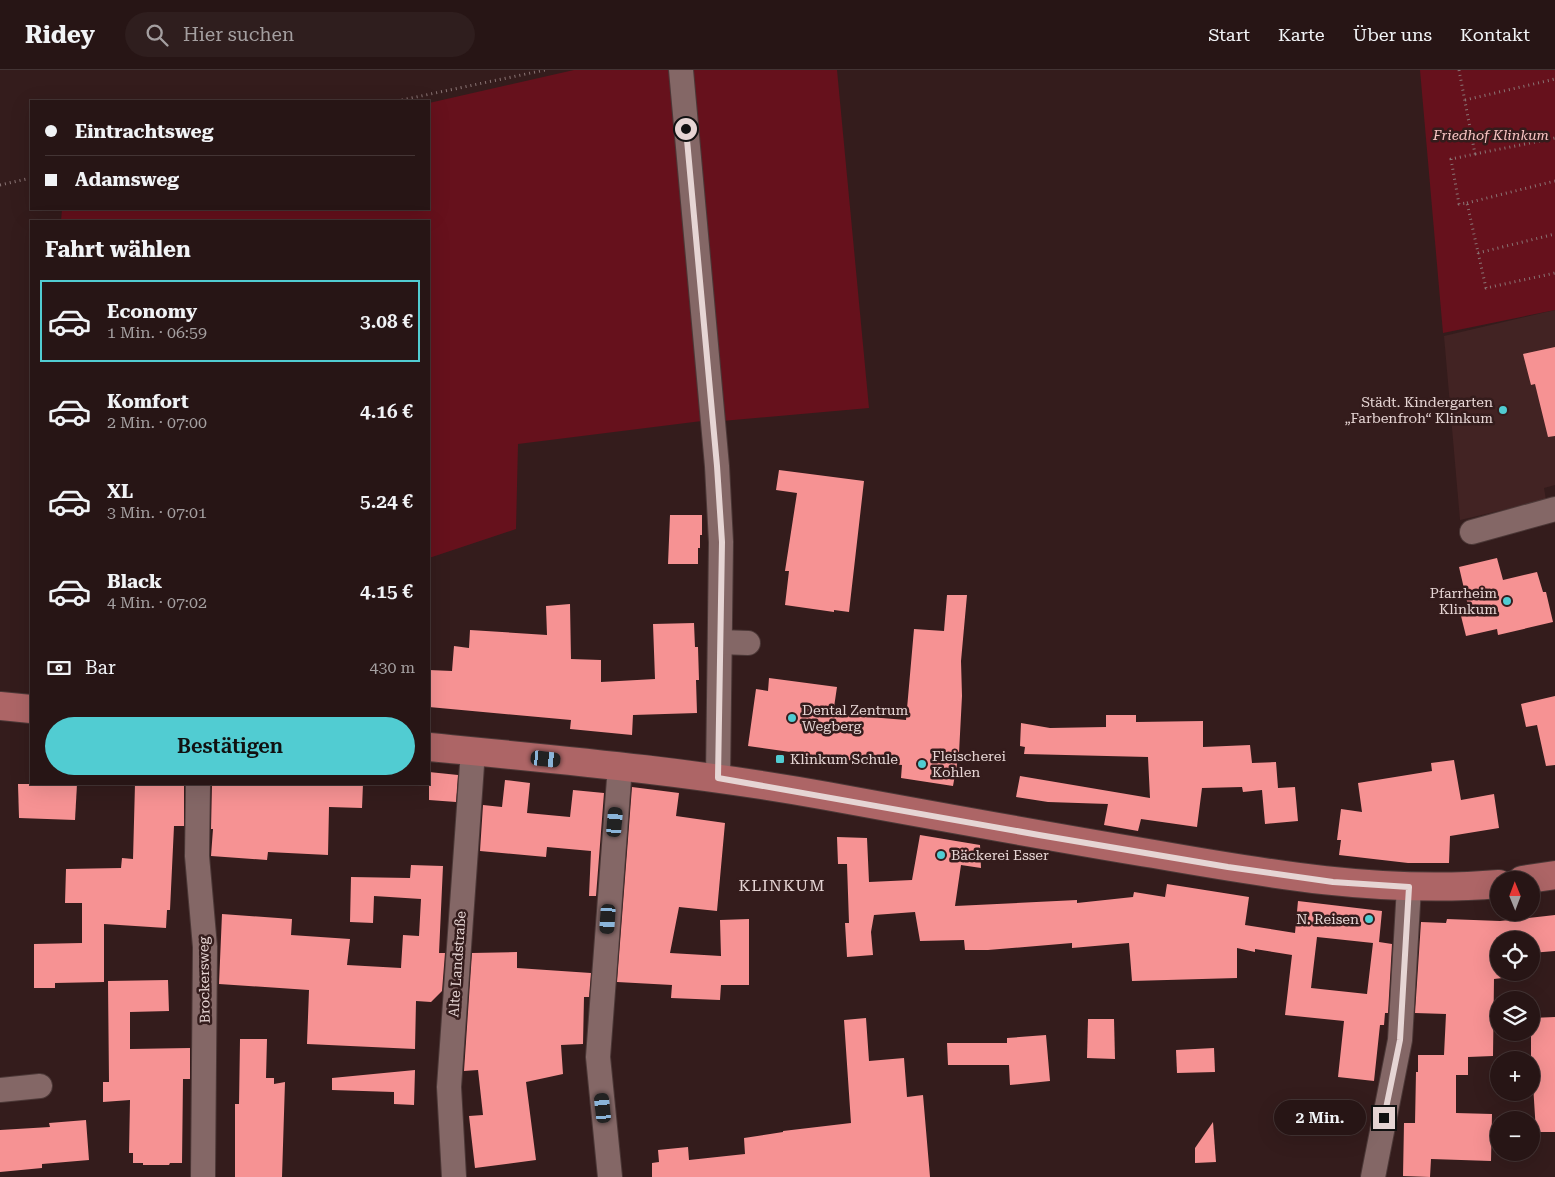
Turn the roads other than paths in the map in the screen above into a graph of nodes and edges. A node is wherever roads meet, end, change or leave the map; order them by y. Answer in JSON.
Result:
{"nodes":[{"id":1,"x":681,"y":70,"type":"edge"},
{"id":2,"x":1555,"y":509,"type":"edge"},
{"id":3,"x":1472,"y":532,"type":"dead end"},
{"id":4,"x":720,"y":642,"type":"junction"},
{"id":5,"x":748,"y":643,"type":"dead end"},
{"id":6,"x":0,"y":706,"type":"edge"},
{"id":7,"x":30,"y":709,"type":"edge"},
{"id":8,"x":430,"y":747,"type":"edge"},
{"id":9,"x":472,"y":751,"type":"junction"},
{"id":10,"x":620,"y":766,"type":"junction"},
{"id":11,"x":718,"y":778,"type":"junction"},
{"id":12,"x":198,"y":785,"type":"edge"},
{"id":13,"x":1555,"y":875,"type":"edge"},
{"id":14,"x":1540,"y":877,"type":"edge"},
{"id":15,"x":1490,"y":884,"type":"edge"},
{"id":16,"x":1409,"y":887,"type":"junction"},
{"id":17,"x":40,"y":1086,"type":"dead end"},
{"id":18,"x":0,"y":1090,"type":"edge"},
{"id":19,"x":204,"y":1177,"type":"edge"},
{"id":20,"x":454,"y":1177,"type":"edge"},
{"id":21,"x":610,"y":1177,"type":"edge"},
{"id":22,"x":1373,"y":1177,"type":"edge"}],
"edges":[{"from":1,"to":4,"type":"street"},
{"from":2,"to":3,"type":"street"},
{"from":4,"to":5,"type":"street"},
{"from":4,"to":11,"type":"street"},
{"from":6,"to":7,"type":"main road"},
{"from":8,"to":9,"type":"main road"},
{"from":9,"to":10,"type":"main road"},
{"from":9,"to":20,"type":"street","name":"Alte Landstraße"},
{"from":10,"to":11,"type":"main road"},
{"from":10,"to":21,"type":"street"},
{"from":11,"to":16,"type":"main road"},
{"from":12,"to":19,"type":"street","name":"Brockersweg"},
{"from":13,"to":14,"type":"main road"},
{"from":15,"to":16,"type":"main road"},
{"from":16,"to":22,"type":"street"},
{"from":17,"to":18,"type":"street"}]}
